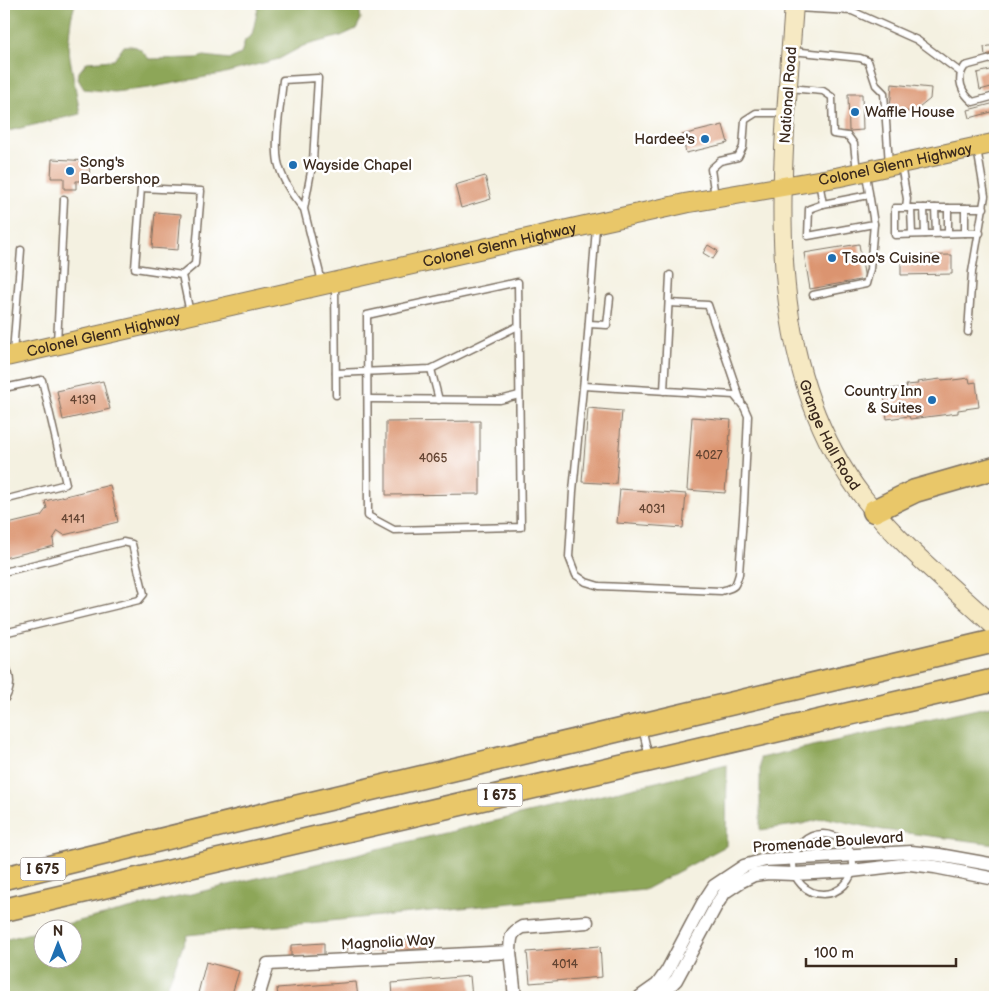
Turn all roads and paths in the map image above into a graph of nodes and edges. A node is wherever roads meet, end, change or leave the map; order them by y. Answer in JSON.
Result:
{"nodes":[{"id":1,"x":794,"y":6,"type":"edge"},
{"id":2,"x":791,"y":51,"type":"junction"},
{"id":3,"x":995,"y":58,"type":"edge"},
{"id":4,"x":960,"y":72,"type":"junction"},
{"id":5,"x":788,"y":88,"type":"junction"},
{"id":6,"x":995,"y":96,"type":"edge"},
{"id":7,"x":787,"y":113,"type":"junction"},
{"id":8,"x":995,"y":143,"type":"edge"},
{"id":9,"x":977,"y":147,"type":"junction"},
{"id":10,"x":895,"y":165,"type":"junction"},
{"id":11,"x":861,"y":172,"type":"junction"},
{"id":12,"x":819,"y":181,"type":"junction"},
{"id":13,"x":783,"y":187,"type":"junction"},
{"id":14,"x":869,"y":195,"type":"junction"},
{"id":15,"x":716,"y":198,"type":"junction"},
{"id":16,"x":64,"y":199,"type":"dead end"},
{"id":17,"x":823,"y":204,"type":"junction"},
{"id":18,"x":909,"y":208,"type":"junction"},
{"id":19,"x":924,"y":208,"type":"junction"},
{"id":20,"x":935,"y":208,"type":"junction"},
{"id":21,"x":948,"y":208,"type":"junction"},
{"id":22,"x":965,"y":208,"type":"junction"},
{"id":23,"x":984,"y":208,"type":"junction"},
{"id":24,"x":304,"y":209,"type":"junction"},
{"id":25,"x":596,"y":223,"type":"junction"},
{"id":26,"x":874,"y":224,"type":"junction"},
{"id":27,"x":936,"y":233,"type":"junction"},
{"id":28,"x":948,"y":233,"type":"junction"},
{"id":29,"x":965,"y":233,"type":"junction"},
{"id":30,"x":980,"y":233,"type":"junction"},
{"id":31,"x":912,"y":234,"type":"junction"},
{"id":32,"x":925,"y":234,"type":"junction"},
{"id":33,"x":21,"y":250,"type":"dead end"},
{"id":34,"x":182,"y":275,"type":"junction"},
{"id":35,"x":670,"y":275,"type":"dead end"},
{"id":36,"x":329,"y":284,"type":"junction"},
{"id":37,"x":813,"y":295,"type":"dead end"},
{"id":38,"x":610,"y":298,"type":"dead end"},
{"id":39,"x":669,"y":302,"type":"junction"},
{"id":40,"x":190,"y":314,"type":"junction"},
{"id":41,"x":589,"y":324,"type":"junction"},
{"id":42,"x":518,"y":326,"type":"junction"},
{"id":43,"x":968,"y":332,"type":"dead end"},
{"id":44,"x":57,"y":344,"type":"junction"},
{"id":45,"x":8,"y":356,"type":"edge"},
{"id":46,"x":431,"y":369,"type":"junction"},
{"id":47,"x":368,"y":372,"type":"junction"},
{"id":48,"x":336,"y":374,"type":"junction"},
{"id":49,"x":584,"y":386,"type":"junction"},
{"id":50,"x":4,"y":388,"type":"edge"},
{"id":51,"x":664,"y":391,"type":"junction"},
{"id":52,"x":336,"y":395,"type":"dead end"},
{"id":53,"x":519,"y":395,"type":"junction"},
{"id":54,"x":368,"y":399,"type":"junction"},
{"id":55,"x":439,"y":400,"type":"junction"},
{"id":56,"x":743,"y":405,"type":"junction"},
{"id":57,"x":995,"y":468,"type":"edge"},
{"id":58,"x":4,"y":500,"type":"edge"},
{"id":59,"x":874,"y":511,"type":"junction"},
{"id":60,"x":4,"y":572,"type":"edge"},
{"id":61,"x":995,"y":627,"type":"edge"},
{"id":62,"x":4,"y":634,"type":"edge"},
{"id":63,"x":995,"y":641,"type":"edge"},
{"id":64,"x":4,"y":664,"type":"edge"},
{"id":65,"x":995,"y":680,"type":"edge"},
{"id":66,"x":4,"y":700,"type":"edge"},
{"id":67,"x":641,"y":725,"type":"junction"},
{"id":68,"x":650,"y":760,"type":"junction"},
{"id":69,"x":852,"y":856,"type":"junction"},
{"id":70,"x":793,"y":858,"type":"junction"},
{"id":71,"x":82,"y":860,"type":"junction"},
{"id":72,"x":995,"y":865,"type":"edge"},
{"id":73,"x":852,"y":870,"type":"junction"},
{"id":74,"x":4,"y":871,"type":"edge"},
{"id":75,"x":794,"y":874,"type":"junction"},
{"id":76,"x":4,"y":878,"type":"edge"},
{"id":77,"x":995,"y":878,"type":"edge"},
{"id":78,"x":4,"y":910,"type":"edge"},
{"id":79,"x":587,"y":922,"type":"dead end"},
{"id":80,"x":510,"y":952,"type":"junction"},
{"id":81,"x":258,"y":997,"type":"edge"},
{"id":82,"x":515,"y":997,"type":"edge"},
{"id":83,"x":640,"y":997,"type":"edge"},
{"id":84,"x":660,"y":997,"type":"edge"}],
"edges":[{"from":1,"to":2,"type":"main road","name":"National Road"},
{"from":1,"to":4,"type":"lane"},
{"from":2,"to":5,"type":"main road","name":"National Road"},
{"from":2,"to":10,"type":"lane"},
{"from":3,"to":4,"type":"lane"},
{"from":4,"to":6,"type":"lane"},
{"from":5,"to":7,"type":"main road","name":"National Road"},
{"from":5,"to":11,"type":"lane"},
{"from":7,"to":13,"type":"main road","name":"National Road"},
{"from":7,"to":15,"type":"lane"},
{"from":8,"to":9,"type":"main road","name":"Colonel Glenn Highway"},
{"from":9,"to":10,"type":"main road","name":"Colonel Glenn Highway"},
{"from":9,"to":23,"type":"lane"},
{"from":10,"to":11,"type":"main road","name":"Colonel Glenn Highway"},
{"from":10,"to":18,"type":"lane"},
{"from":11,"to":12,"type":"main road","name":"Colonel Glenn Highway"},
{"from":11,"to":14,"type":"lane"},
{"from":12,"to":13,"type":"main road","name":"Colonel Glenn Highway"},
{"from":12,"to":17,"type":"lane"},
{"from":13,"to":15,"type":"main road","name":"Colonel Glenn Highway"},
{"from":13,"to":59,"type":"main road","name":"Grange Hall Road"},
{"from":14,"to":17,"type":"lane"},
{"from":14,"to":26,"type":"lane"},
{"from":15,"to":25,"type":"main road","name":"Colonel Glenn Highway"},
{"from":16,"to":44,"type":"lane"},
{"from":17,"to":26,"type":"lane"},
{"from":18,"to":19,"type":"lane"},
{"from":18,"to":31,"type":"lane"},
{"from":18,"to":31,"type":"lane"},
{"from":19,"to":20,"type":"lane"},
{"from":19,"to":32,"type":"lane"},
{"from":20,"to":21,"type":"lane"},
{"from":20,"to":27,"type":"lane"},
{"from":21,"to":22,"type":"lane"},
{"from":21,"to":28,"type":"lane"},
{"from":22,"to":23,"type":"lane"},
{"from":22,"to":29,"type":"lane"},
{"from":23,"to":30,"type":"lane"},
{"from":24,"to":24,"type":"lane"},
{"from":24,"to":36,"type":"lane"},
{"from":25,"to":36,"type":"main road","name":"Colonel Glenn Highway"},
{"from":25,"to":41,"type":"lane"},
{"from":26,"to":37,"type":"lane"},
{"from":27,"to":28,"type":"lane"},
{"from":27,"to":32,"type":"lane"},
{"from":28,"to":29,"type":"lane"},
{"from":29,"to":30,"type":"lane"},
{"from":30,"to":43,"type":"lane"},
{"from":31,"to":32,"type":"lane"},
{"from":33,"to":45,"type":"lane"},
{"from":34,"to":34,"type":"lane"},
{"from":34,"to":40,"type":"lane"},
{"from":35,"to":39,"type":"lane"},
{"from":36,"to":40,"type":"main road","name":"Colonel Glenn Highway"},
{"from":36,"to":48,"type":"lane"},
{"from":38,"to":41,"type":"lane"},
{"from":39,"to":51,"type":"lane"},
{"from":39,"to":56,"type":"lane"},
{"from":40,"to":44,"type":"main road","name":"Colonel Glenn Highway"},
{"from":41,"to":49,"type":"lane"},
{"from":42,"to":46,"type":"lane"},
{"from":42,"to":47,"type":"lane"},
{"from":42,"to":53,"type":"lane"},
{"from":44,"to":45,"type":"main road","name":"Colonel Glenn Highway"},
{"from":46,"to":47,"type":"lane"},
{"from":46,"to":55,"type":"lane"},
{"from":47,"to":48,"type":"lane"},
{"from":47,"to":54,"type":"lane"},
{"from":48,"to":52,"type":"lane"},
{"from":49,"to":51,"type":"lane"},
{"from":49,"to":56,"type":"lane"},
{"from":50,"to":58,"type":"lane"},
{"from":51,"to":56,"type":"lane"},
{"from":53,"to":54,"type":"lane"},
{"from":53,"to":55,"type":"lane"},
{"from":54,"to":55,"type":"lane"},
{"from":57,"to":59,"type":"highway"},
{"from":59,"to":61,"type":"main road","name":"Grange Hall Road"},
{"from":60,"to":62,"type":"lane"},
{"from":63,"to":67,"type":"highway","number":"I 675"},
{"from":64,"to":66,"type":"lane"},
{"from":65,"to":68,"type":"highway","number":"I 675"},
{"from":67,"to":68,"type":"lane"},
{"from":67,"to":71,"type":"highway","number":"I 675"},
{"from":68,"to":78,"type":"highway","number":"I 675"},
{"from":69,"to":70,"type":"street","name":"Promenade Boulevard"},
{"from":69,"to":70,"type":"lane"},
{"from":69,"to":72,"type":"street","name":"Promenade Boulevard"},
{"from":69,"to":73,"type":"lane"},
{"from":70,"to":75,"type":"lane"},
{"from":70,"to":83,"type":"street","name":"Promenade Boulevard"},
{"from":71,"to":74,"type":"highway"},
{"from":71,"to":76,"type":"highway","number":"I 675"},
{"from":73,"to":75,"type":"street","name":"Promenade Boulevard"},
{"from":73,"to":75,"type":"lane"},
{"from":73,"to":77,"type":"street","name":"Promenade Boulevard"},
{"from":75,"to":84,"type":"street","name":"Promenade Boulevard"},
{"from":79,"to":80,"type":"street"},
{"from":80,"to":81,"type":"street","name":"Magnolia Way"},
{"from":80,"to":82,"type":"street"}]}
